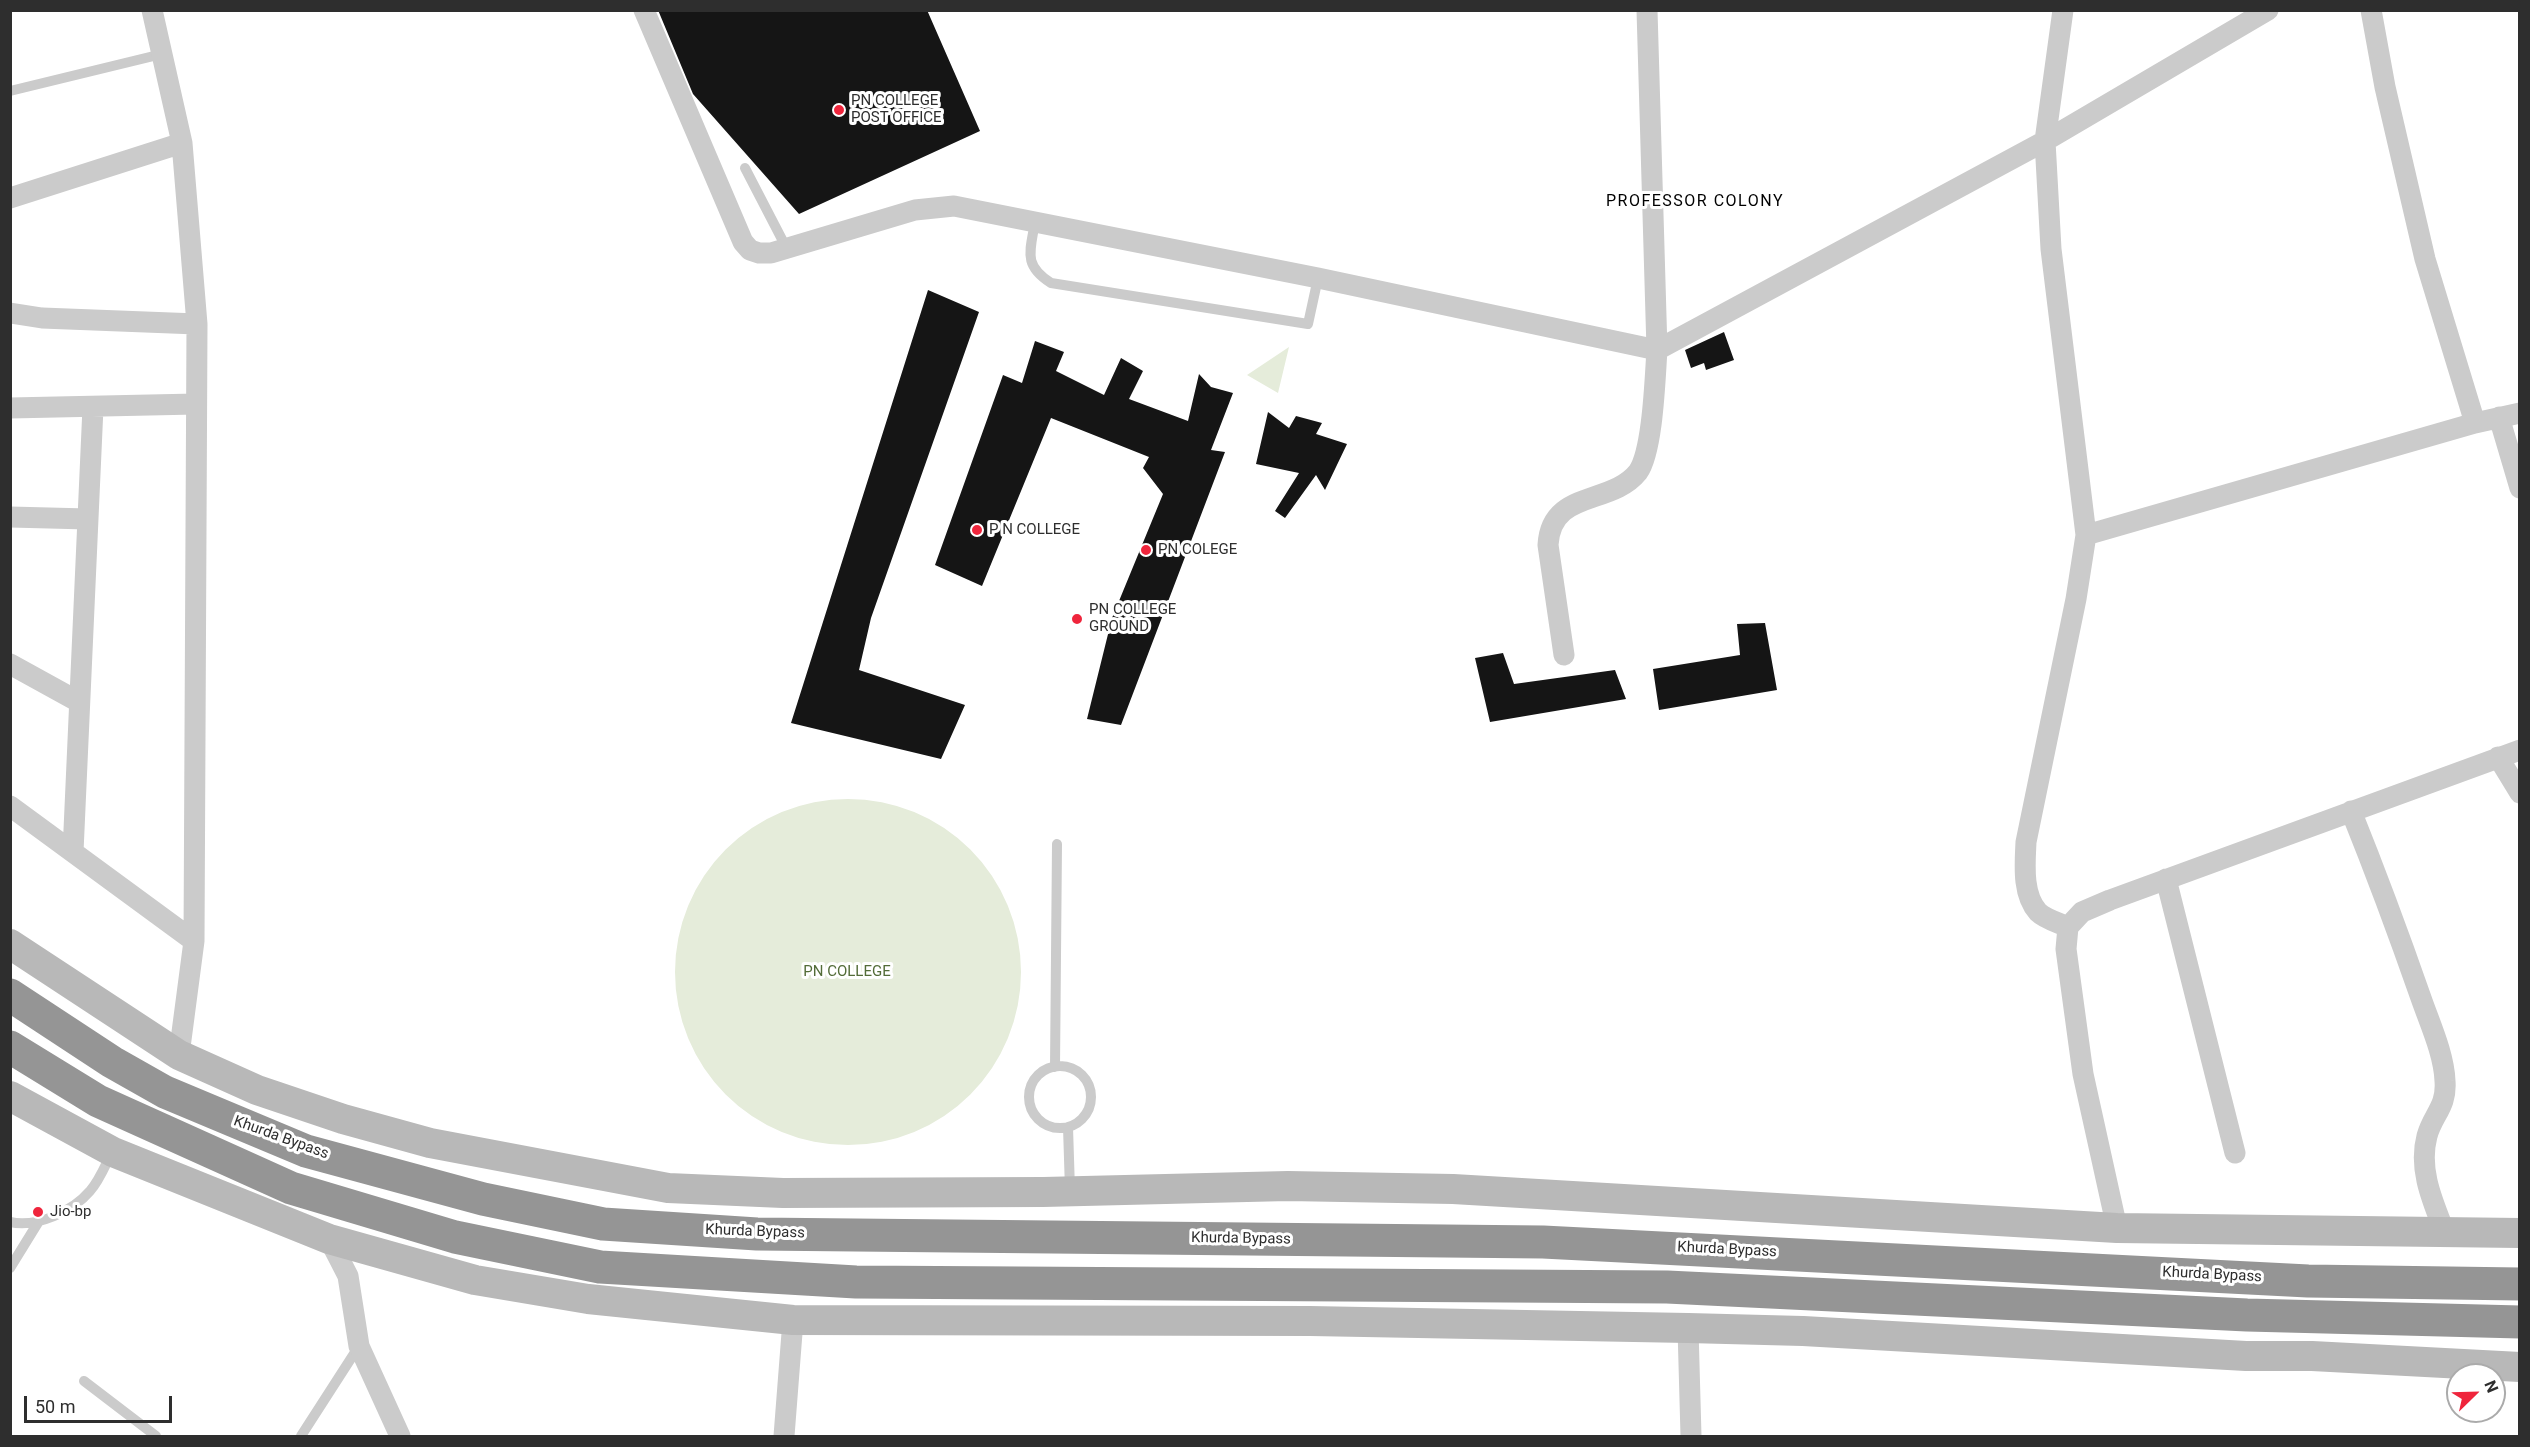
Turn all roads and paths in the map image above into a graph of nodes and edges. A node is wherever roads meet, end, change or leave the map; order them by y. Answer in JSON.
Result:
{"nodes":[{"id":1,"x":152,"y":10,"type":"edge"},
{"id":2,"x":644,"y":10,"type":"edge"},
{"id":3,"x":1647,"y":10,"type":"edge"},
{"id":4,"x":2063,"y":10,"type":"edge"},
{"id":5,"x":2268,"y":10,"type":"edge"},
{"id":6,"x":2371,"y":10,"type":"edge"},
{"id":7,"x":162,"y":54,"type":"junction"},
{"id":8,"x":10,"y":91,"type":"edge"},
{"id":9,"x":2045,"y":141,"type":"junction"},
{"id":10,"x":182,"y":143,"type":"junction"},
{"id":11,"x":745,"y":168,"type":"dead end"},
{"id":12,"x":10,"y":198,"type":"edge"},
{"id":13,"x":1035,"y":222,"type":"junction"},
{"id":14,"x":787,"y":249,"type":"junction"},
{"id":15,"x":1318,"y":278,"type":"junction"},
{"id":16,"x":10,"y":313,"type":"edge"},
{"id":17,"x":197,"y":324,"type":"junction"},
{"id":18,"x":1657,"y":350,"type":"junction"},
{"id":19,"x":196,"y":404,"type":"junction"},
{"id":20,"x":93,"y":407,"type":"junction"},
{"id":21,"x":10,"y":408,"type":"edge"},
{"id":22,"x":2520,"y":413,"type":"edge"},
{"id":23,"x":2499,"y":417,"type":"junction"},
{"id":24,"x":2475,"y":423,"type":"junction"},
{"id":25,"x":2520,"y":488,"type":"edge"},
{"id":26,"x":10,"y":517,"type":"edge"},
{"id":27,"x":88,"y":519,"type":"junction"},
{"id":28,"x":2086,"y":535,"type":"junction"},
{"id":29,"x":1564,"y":655,"type":"dead end"},
{"id":30,"x":10,"y":664,"type":"edge"},
{"id":31,"x":80,"y":702,"type":"junction"},
{"id":32,"x":2520,"y":750,"type":"edge"},
{"id":33,"x":2498,"y":757,"type":"junction"},
{"id":34,"x":2520,"y":793,"type":"edge"},
{"id":35,"x":10,"y":806,"type":"edge"},
{"id":36,"x":2351,"y":811,"type":"junction"},
{"id":37,"x":1057,"y":844,"type":"dead end"},
{"id":38,"x":73,"y":852,"type":"junction"},
{"id":39,"x":2166,"y":879,"type":"junction"},
{"id":40,"x":2068,"y":927,"type":"junction"},
{"id":41,"x":194,"y":941,"type":"junction"},
{"id":42,"x":10,"y":944,"type":"edge"},
{"id":43,"x":10,"y":995,"type":"edge"},
{"id":44,"x":10,"y":1047,"type":"edge"},
{"id":45,"x":179,"y":1055,"type":"junction"},
{"id":46,"x":1055,"y":1067,"type":"junction"},
{"id":47,"x":10,"y":1096,"type":"edge"},
{"id":48,"x":1068,"y":1127,"type":"junction"},
{"id":49,"x":113,"y":1152,"type":"junction"},
{"id":50,"x":2235,"y":1153,"type":"dead end"},
{"id":51,"x":1070,"y":1190,"type":"junction"},
{"id":52,"x":39,"y":1221,"type":"junction"},
{"id":53,"x":10,"y":1222,"type":"edge"},
{"id":54,"x":2117,"y":1228,"type":"junction"},
{"id":55,"x":2445,"y":1233,"type":"junction"},
{"id":56,"x":2520,"y":1233,"type":"edge"},
{"id":57,"x":329,"y":1239,"type":"junction"},
{"id":58,"x":10,"y":1268,"type":"edge"},
{"id":59,"x":2520,"y":1284,"type":"edge"},
{"id":60,"x":2247,"y":1315,"type":"junction"},
{"id":61,"x":793,"y":1320,"type":"junction"},
{"id":62,"x":2520,"y":1322,"type":"edge"},
{"id":63,"x":1688,"y":1328,"type":"junction"},
{"id":64,"x":359,"y":1346,"type":"junction"},
{"id":65,"x":2246,"y":1356,"type":"junction"},
{"id":66,"x":2520,"y":1367,"type":"edge"},
{"id":67,"x":84,"y":1381,"type":"dead end"},
{"id":68,"x":156,"y":1437,"type":"edge"},
{"id":69,"x":301,"y":1437,"type":"edge"},
{"id":70,"x":400,"y":1437,"type":"edge"},
{"id":71,"x":784,"y":1437,"type":"edge"},
{"id":72,"x":1691,"y":1437,"type":"edge"}],
"edges":[{"from":1,"to":7,"type":"street"},
{"from":2,"to":14,"type":"street"},
{"from":3,"to":18,"type":"street"},
{"from":4,"to":9,"type":"street"},
{"from":5,"to":9,"type":"street"},
{"from":6,"to":24,"type":"street"},
{"from":7,"to":8,"type":"lane"},
{"from":7,"to":10,"type":"street"},
{"from":9,"to":18,"type":"street"},
{"from":9,"to":28,"type":"street"},
{"from":10,"to":12,"type":"street"},
{"from":10,"to":17,"type":"street"},
{"from":11,"to":14,"type":"lane"},
{"from":13,"to":14,"type":"street"},
{"from":13,"to":15,"type":"street"},
{"from":13,"to":15,"type":"lane"},
{"from":15,"to":18,"type":"street"},
{"from":16,"to":17,"type":"street"},
{"from":17,"to":19,"type":"street"},
{"from":18,"to":29,"type":"street"},
{"from":19,"to":20,"type":"street"},
{"from":19,"to":41,"type":"street"},
{"from":20,"to":21,"type":"street"},
{"from":20,"to":27,"type":"street"},
{"from":22,"to":23,"type":"street"},
{"from":23,"to":24,"type":"street"},
{"from":23,"to":25,"type":"street"},
{"from":24,"to":28,"type":"street"},
{"from":26,"to":27,"type":"street"},
{"from":27,"to":31,"type":"street"},
{"from":28,"to":40,"type":"street"},
{"from":30,"to":31,"type":"street"},
{"from":31,"to":38,"type":"street"},
{"from":32,"to":33,"type":"street"},
{"from":33,"to":34,"type":"street"},
{"from":33,"to":36,"type":"street"},
{"from":35,"to":38,"type":"street"},
{"from":36,"to":39,"type":"street"},
{"from":36,"to":55,"type":"street"},
{"from":37,"to":46,"type":"lane"},
{"from":38,"to":41,"type":"street"},
{"from":39,"to":40,"type":"street"},
{"from":39,"to":50,"type":"street"},
{"from":40,"to":54,"type":"street"},
{"from":41,"to":45,"type":"street"},
{"from":42,"to":45,"type":"main road"},
{"from":43,"to":59,"type":"highway","name":"Khurda Bypass"},
{"from":44,"to":60,"type":"highway"},
{"from":45,"to":51,"type":"main road"},
{"from":46,"to":48,"type":"lane"},
{"from":46,"to":48,"type":"lane"},
{"from":47,"to":49,"type":"main road"},
{"from":48,"to":51,"type":"lane"},
{"from":49,"to":52,"type":"lane"},
{"from":49,"to":57,"type":"main road"},
{"from":51,"to":54,"type":"main road"},
{"from":52,"to":53,"type":"lane"},
{"from":52,"to":58,"type":"lane"},
{"from":54,"to":55,"type":"main road"},
{"from":55,"to":56,"type":"main road"},
{"from":57,"to":61,"type":"main road"},
{"from":57,"to":64,"type":"street"},
{"from":60,"to":62,"type":"highway"},
{"from":60,"to":65,"type":"main road"},
{"from":61,"to":63,"type":"main road"},
{"from":61,"to":71,"type":"street"},
{"from":63,"to":65,"type":"main road"},
{"from":63,"to":72,"type":"street"},
{"from":64,"to":69,"type":"lane"},
{"from":64,"to":70,"type":"street"},
{"from":65,"to":66,"type":"main road"},
{"from":67,"to":68,"type":"lane"}]}
